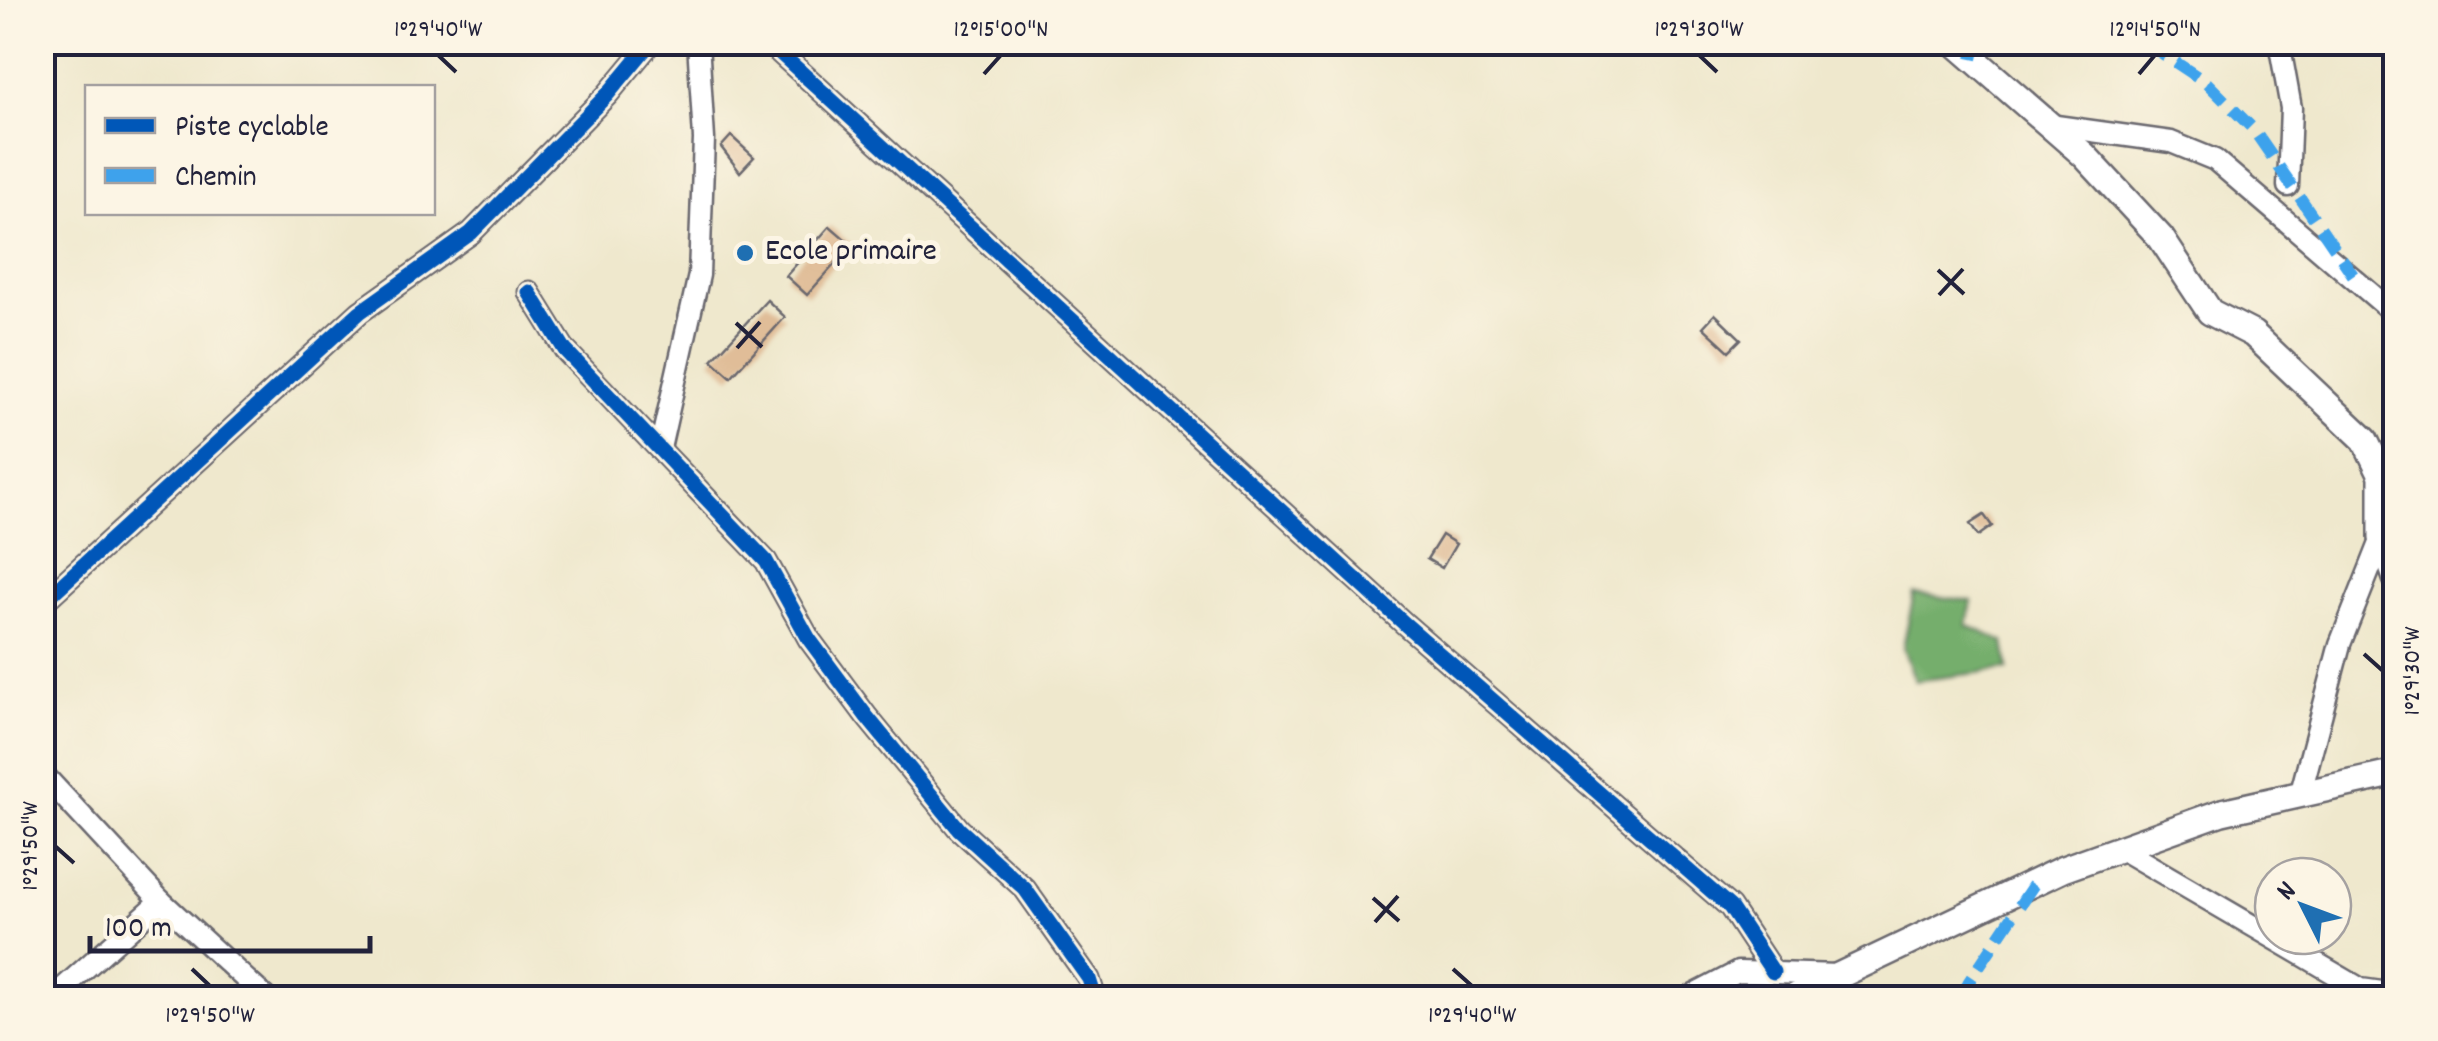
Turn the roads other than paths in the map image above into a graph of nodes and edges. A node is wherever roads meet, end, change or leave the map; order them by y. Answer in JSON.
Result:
{"nodes":[{"id":1,"x":652,"y":42,"type":"edge"},
{"id":2,"x":698,"y":42,"type":"edge"},
{"id":3,"x":768,"y":42,"type":"edge"},
{"id":4,"x":2279,"y":42,"type":"edge"},
{"id":5,"x":1955,"y":43,"type":"edge"},
{"id":6,"x":2048,"y":125,"type":"junction"},
{"id":7,"x":2288,"y":186,"type":"dead end"},
{"id":8,"x":529,"y":292,"type":"dead end"},
{"id":9,"x":2396,"y":315,"type":"edge"},
{"id":10,"x":660,"y":448,"type":"junction"},
{"id":11,"x":2382,"y":538,"type":"junction"},
{"id":12,"x":2396,"y":578,"type":"edge"},
{"id":13,"x":42,"y":603,"type":"edge"},
{"id":14,"x":42,"y":772,"type":"edge"},
{"id":15,"x":2396,"y":773,"type":"edge"},
{"id":16,"x":2301,"y":792,"type":"junction"},
{"id":17,"x":2122,"y":849,"type":"junction"},
{"id":18,"x":161,"y":902,"type":"junction"},
{"id":19,"x":1773,"y":972,"type":"junction"},
{"id":20,"x":1840,"y":975,"type":"junction"},
{"id":21,"x":2396,"y":994,"type":"edge"},
{"id":22,"x":52,"y":998,"type":"edge"},
{"id":23,"x":266,"y":998,"type":"edge"},
{"id":24,"x":1095,"y":998,"type":"edge"},
{"id":25,"x":1688,"y":998,"type":"edge"},
{"id":26,"x":1792,"y":998,"type":"edge"}],
"edges":[{"from":1,"to":13,"type":"street"},
{"from":2,"to":10,"type":"street"},
{"from":3,"to":19,"type":"street"},
{"from":4,"to":7,"type":"street"},
{"from":5,"to":6,"type":"street"},
{"from":6,"to":9,"type":"street"},
{"from":6,"to":11,"type":"street"},
{"from":8,"to":10,"type":"street"},
{"from":10,"to":24,"type":"street"},
{"from":11,"to":12,"type":"street"},
{"from":11,"to":16,"type":"street"},
{"from":14,"to":18,"type":"street"},
{"from":15,"to":16,"type":"street"},
{"from":16,"to":17,"type":"street"},
{"from":17,"to":20,"type":"street"},
{"from":17,"to":21,"type":"street"},
{"from":18,"to":22,"type":"street"},
{"from":18,"to":23,"type":"street"},
{"from":19,"to":20,"type":"street"},
{"from":19,"to":25,"type":"street"},
{"from":20,"to":26,"type":"street"}]}
